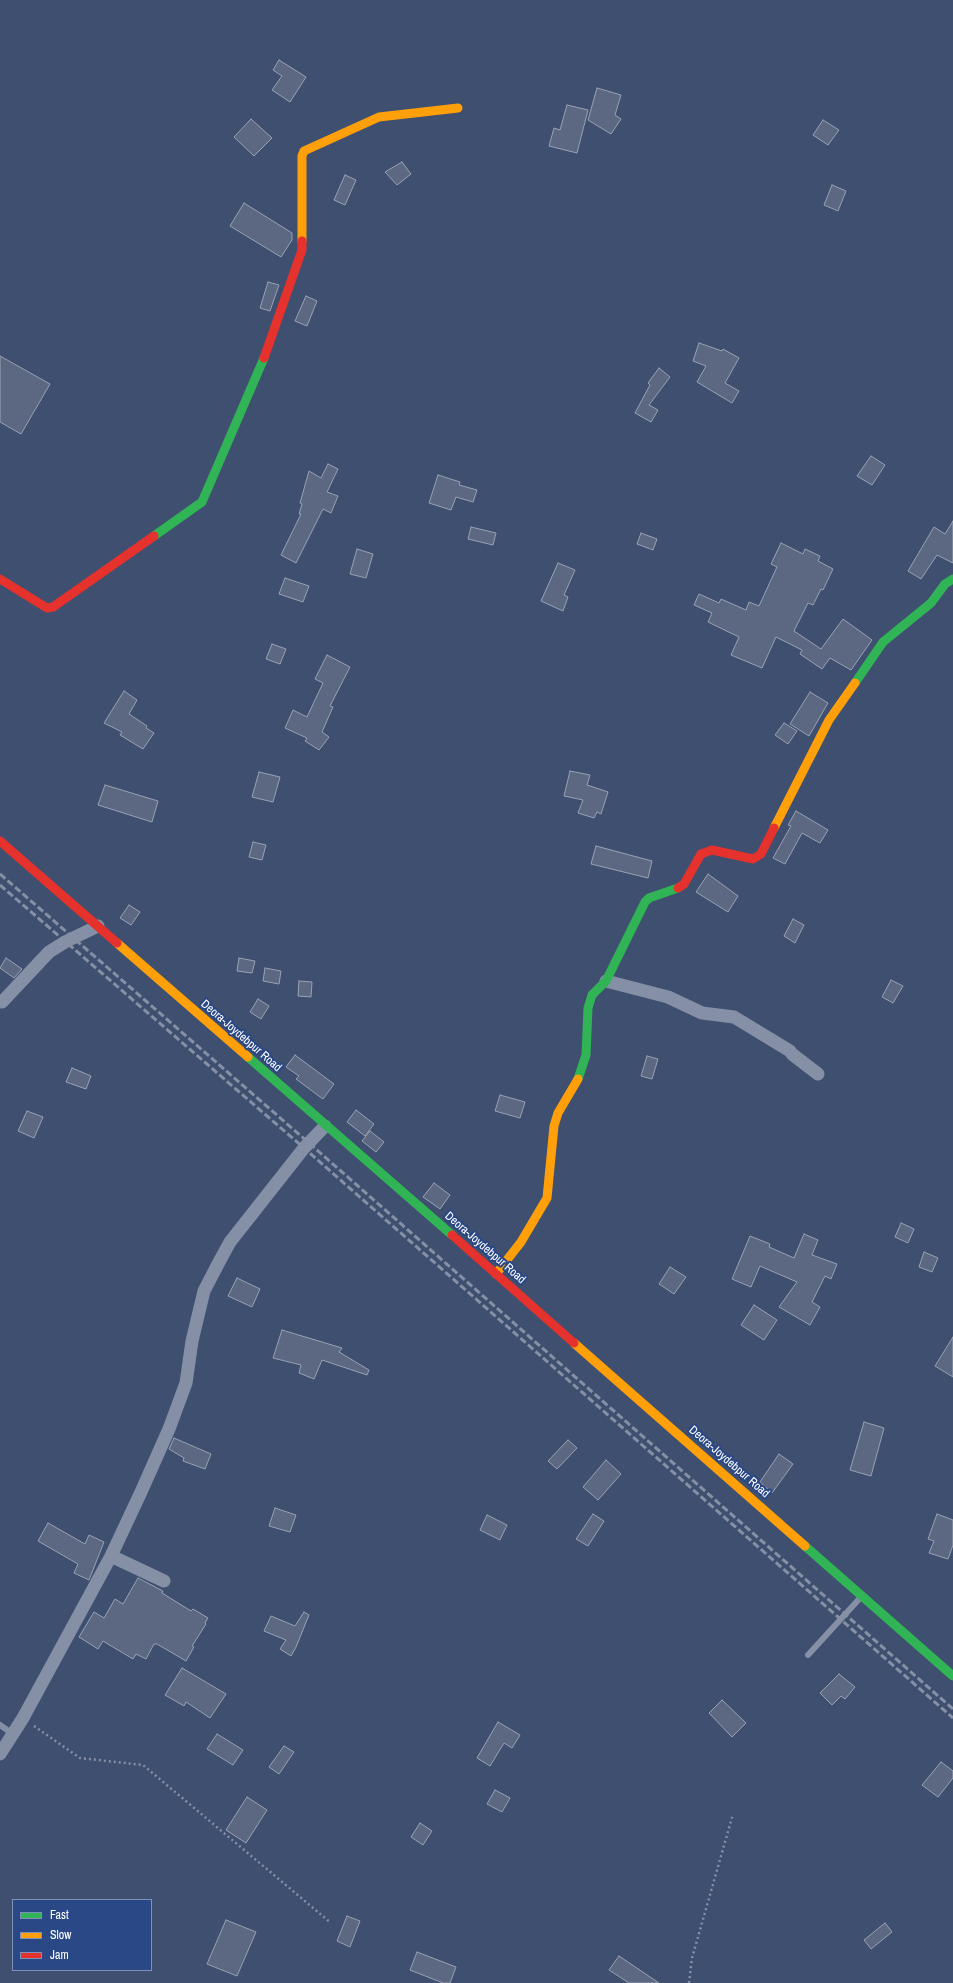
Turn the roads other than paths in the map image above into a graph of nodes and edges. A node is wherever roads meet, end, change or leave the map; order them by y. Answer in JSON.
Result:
{"nodes":[{"id":1,"x":458,"y":108,"type":"dead end"},
{"id":2,"x":0,"y":579,"type":"edge"},
{"id":3,"x":953,"y":579,"type":"edge"},
{"id":4,"x":0,"y":841,"type":"edge"},
{"id":5,"x":98,"y":926,"type":"junction"},
{"id":6,"x":606,"y":981,"type":"junction"},
{"id":7,"x":2,"y":1002,"type":"dead end"},
{"id":8,"x":818,"y":1074,"type":"dead end"},
{"id":9,"x":325,"y":1126,"type":"junction"},
{"id":10,"x":496,"y":1274,"type":"junction"},
{"id":11,"x":111,"y":1556,"type":"junction"},
{"id":12,"x":164,"y":1582,"type":"dead end"},
{"id":13,"x":862,"y":1596,"type":"junction"},
{"id":14,"x":808,"y":1655,"type":"dead end"},
{"id":15,"x":953,"y":1676,"type":"edge"},
{"id":16,"x":0,"y":1725,"type":"edge"},
{"id":17,"x":13,"y":1734,"type":"junction"},
{"id":18,"x":0,"y":1754,"type":"edge"}],
"edges":[{"from":1,"to":2,"type":"street"},
{"from":3,"to":6,"type":"street"},
{"from":4,"to":5,"type":"street","name":"Deora-Joydebpur Road"},
{"from":5,"to":7,"type":"street"},
{"from":5,"to":9,"type":"street","name":"Deora-Joydebpur Road"},
{"from":6,"to":8,"type":"street"},
{"from":6,"to":10,"type":"street"},
{"from":9,"to":10,"type":"street","name":"Deora-Joydebpur Road"},
{"from":9,"to":11,"type":"street"},
{"from":10,"to":13,"type":"street","name":"Deora-Joydebpur Road"},
{"from":11,"to":12,"type":"street"},
{"from":11,"to":17,"type":"street"},
{"from":13,"to":14,"type":"lane"},
{"from":13,"to":15,"type":"street","name":"Deora-Joydebpur Road"},
{"from":16,"to":17,"type":"lane"},
{"from":17,"to":18,"type":"street"}]}
